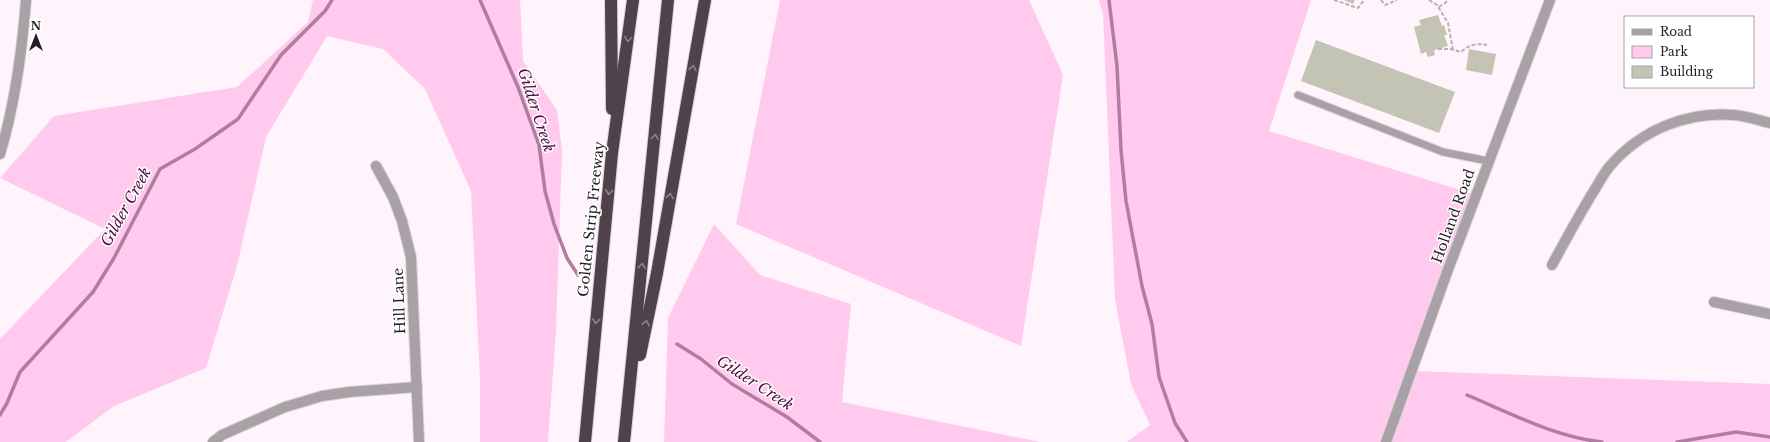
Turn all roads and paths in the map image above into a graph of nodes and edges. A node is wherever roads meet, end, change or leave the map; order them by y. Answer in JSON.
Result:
{"nodes":[{"id":1,"x":26,"y":0,"type":"edge"},
{"id":2,"x":611,"y":0,"type":"edge"},
{"id":3,"x":633,"y":0,"type":"edge"},
{"id":4,"x":668,"y":0,"type":"edge"},
{"id":5,"x":705,"y":0,"type":"edge"},
{"id":6,"x":1334,"y":0,"type":"edge"},
{"id":7,"x":1364,"y":0,"type":"edge"},
{"id":8,"x":1381,"y":0,"type":"edge"},
{"id":9,"x":1397,"y":0,"type":"edge"},
{"id":10,"x":1429,"y":0,"type":"edge"},
{"id":11,"x":1449,"y":0,"type":"edge"},
{"id":12,"x":1550,"y":0,"type":"edge"},
{"id":13,"x":1439,"y":7,"type":"junction"},
{"id":14,"x":1449,"y":29,"type":"junction"},
{"id":15,"x":1446,"y":30,"type":"dead end"},
{"id":16,"x":1487,"y":45,"type":"dead end"},
{"id":17,"x":1438,"y":49,"type":"dead end"},
{"id":18,"x":1453,"y":50,"type":"junction"},
{"id":19,"x":1298,"y":95,"type":"dead end"},
{"id":20,"x":1770,"y":123,"type":"edge"},
{"id":21,"x":612,"y":153,"type":"junction"},
{"id":22,"x":0,"y":154,"type":"edge"},
{"id":23,"x":1488,"y":161,"type":"junction"},
{"id":24,"x":376,"y":166,"type":"dead end"},
{"id":25,"x":1552,"y":265,"type":"dead end"},
{"id":26,"x":1714,"y":302,"type":"dead end"},
{"id":27,"x":1770,"y":314,"type":"edge"},
{"id":28,"x":416,"y":387,"type":"junction"},
{"id":29,"x":627,"y":416,"type":"junction"},
{"id":30,"x":213,"y":442,"type":"edge"},
{"id":31,"x":419,"y":442,"type":"edge"},
{"id":32,"x":585,"y":442,"type":"edge"},
{"id":33,"x":624,"y":442,"type":"edge"},
{"id":34,"x":1386,"y":442,"type":"edge"}],
"edges":[{"from":1,"to":22,"type":"street"},
{"from":2,"to":21,"type":"highway"},
{"from":3,"to":21,"type":"highway","name":"Golden Strip Freeway","one_way":true},
{"from":29,"to":4,"type":"highway","one_way":true},
{"from":29,"to":5,"type":"highway","one_way":true},
{"from":6,"to":7,"type":"path"},
{"from":8,"to":9,"type":"path"},
{"from":10,"to":13,"type":"path"},
{"from":11,"to":13,"type":"path"},
{"from":12,"to":23,"type":"street","name":"Holland Road"},
{"from":13,"to":14,"type":"path"},
{"from":14,"to":15,"type":"path"},
{"from":14,"to":18,"type":"path"},
{"from":16,"to":18,"type":"path"},
{"from":17,"to":18,"type":"path"},
{"from":19,"to":23,"type":"lane"},
{"from":20,"to":25,"type":"street"},
{"from":21,"to":32,"type":"highway","name":"Golden Strip Freeway","one_way":true},
{"from":23,"to":34,"type":"street","name":"Holland Road"},
{"from":24,"to":28,"type":"street","name":"Hill Lane"},
{"from":26,"to":27,"type":"street"},
{"from":28,"to":30,"type":"street"},
{"from":28,"to":31,"type":"street","name":"Hill Lane"},
{"from":29,"to":33,"type":"highway"}]}
